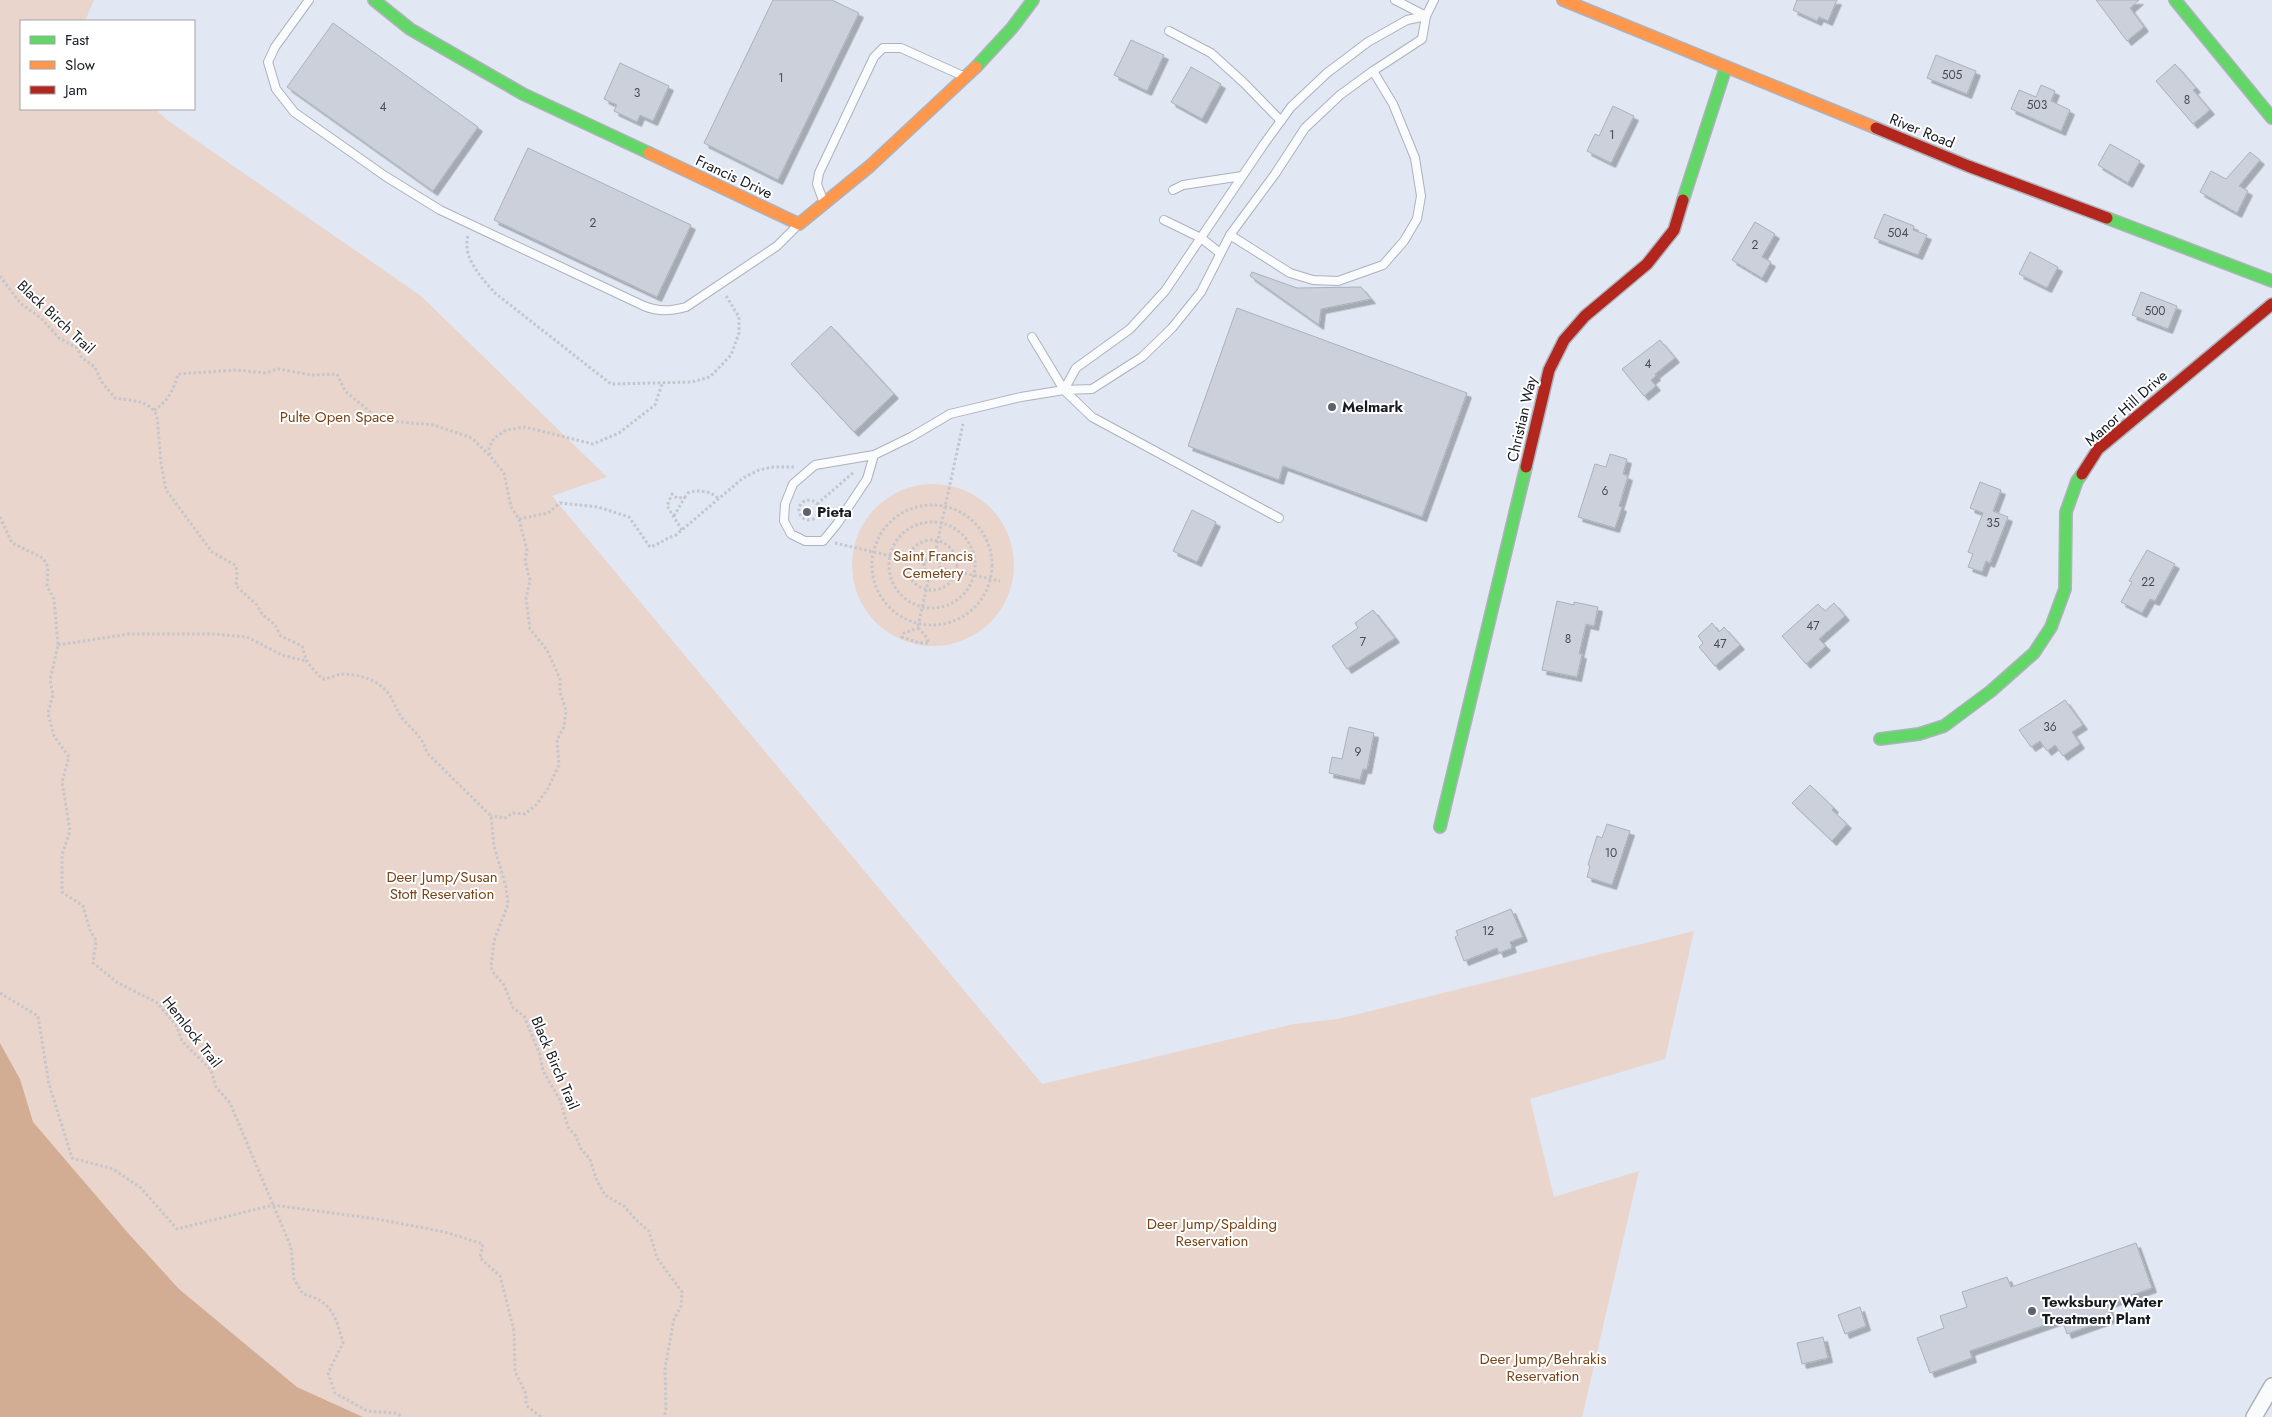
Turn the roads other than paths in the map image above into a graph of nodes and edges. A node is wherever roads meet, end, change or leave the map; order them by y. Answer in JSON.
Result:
{"nodes":[{"id":1,"x":309,"y":0,"type":"edge"},
{"id":2,"x":374,"y":0,"type":"edge"},
{"id":3,"x":1033,"y":0,"type":"edge"},
{"id":4,"x":1394,"y":0,"type":"edge"},
{"id":5,"x":1434,"y":0,"type":"edge"},
{"id":6,"x":1563,"y":0,"type":"edge"},
{"id":7,"x":2175,"y":0,"type":"edge"},
{"id":8,"x":1591,"y":4,"type":"edge"},
{"id":9,"x":1426,"y":16,"type":"junction"},
{"id":10,"x":1169,"y":32,"type":"dead end"},
{"id":11,"x":1726,"y":67,"type":"junction"},
{"id":12,"x":1373,"y":71,"type":"junction"},
{"id":13,"x":965,"y":77,"type":"junction"},
{"id":14,"x":2272,"y":118,"type":"edge"},
{"id":15,"x":1280,"y":121,"type":"junction"},
{"id":16,"x":1242,"y":176,"type":"junction"},
{"id":17,"x":1173,"y":190,"type":"dead end"},
{"id":18,"x":825,"y":205,"type":"junction"},
{"id":19,"x":1164,"y":220,"type":"dead end"},
{"id":20,"x":800,"y":224,"type":"junction"},
{"id":21,"x":1230,"y":235,"type":"junction"},
{"id":22,"x":1201,"y":238,"type":"junction"},
{"id":23,"x":1220,"y":253,"type":"junction"},
{"id":24,"x":2272,"y":281,"type":"edge"},
{"id":25,"x":2272,"y":304,"type":"edge"},
{"id":26,"x":1032,"y":337,"type":"dead end"},
{"id":27,"x":1064,"y":390,"type":"junction"},
{"id":28,"x":874,"y":455,"type":"junction"},
{"id":29,"x":1279,"y":518,"type":"dead end"},
{"id":30,"x":1880,"y":739,"type":"dead end"},
{"id":31,"x":1440,"y":827,"type":"dead end"},
{"id":32,"x":2272,"y":1386,"type":"edge"},
{"id":33,"x":2254,"y":1417,"type":"edge"}],
"edges":[{"from":1,"to":20,"type":"lane"},
{"from":2,"to":20,"type":"street","name":"Francis Drive"},
{"from":3,"to":13,"type":"street"},
{"from":4,"to":9,"type":"lane"},
{"from":5,"to":9,"type":"lane"},
{"from":6,"to":8,"type":"street","name":"River Road"},
{"from":7,"to":14,"type":"street"},
{"from":8,"to":11,"type":"street","name":"River Road"},
{"from":9,"to":12,"type":"lane"},
{"from":9,"to":15,"type":"lane"},
{"from":10,"to":15,"type":"lane"},
{"from":11,"to":24,"type":"street","name":"River Road"},
{"from":11,"to":31,"type":"street","name":"Christian Way"},
{"from":12,"to":21,"type":"lane"},
{"from":12,"to":21,"type":"lane"},
{"from":13,"to":18,"type":"street"},
{"from":13,"to":18,"type":"lane"},
{"from":15,"to":16,"type":"lane"},
{"from":16,"to":17,"type":"lane"},
{"from":16,"to":22,"type":"lane"},
{"from":18,"to":20,"type":"street"},
{"from":19,"to":22,"type":"lane"},
{"from":21,"to":23,"type":"lane"},
{"from":22,"to":23,"type":"lane"},
{"from":22,"to":27,"type":"lane"},
{"from":23,"to":27,"type":"lane"},
{"from":25,"to":30,"type":"street","name":"Manor Hill Drive"},
{"from":26,"to":27,"type":"lane"},
{"from":27,"to":28,"type":"lane"},
{"from":27,"to":29,"type":"lane"},
{"from":28,"to":28,"type":"lane"},
{"from":32,"to":33,"type":"street"}]}
